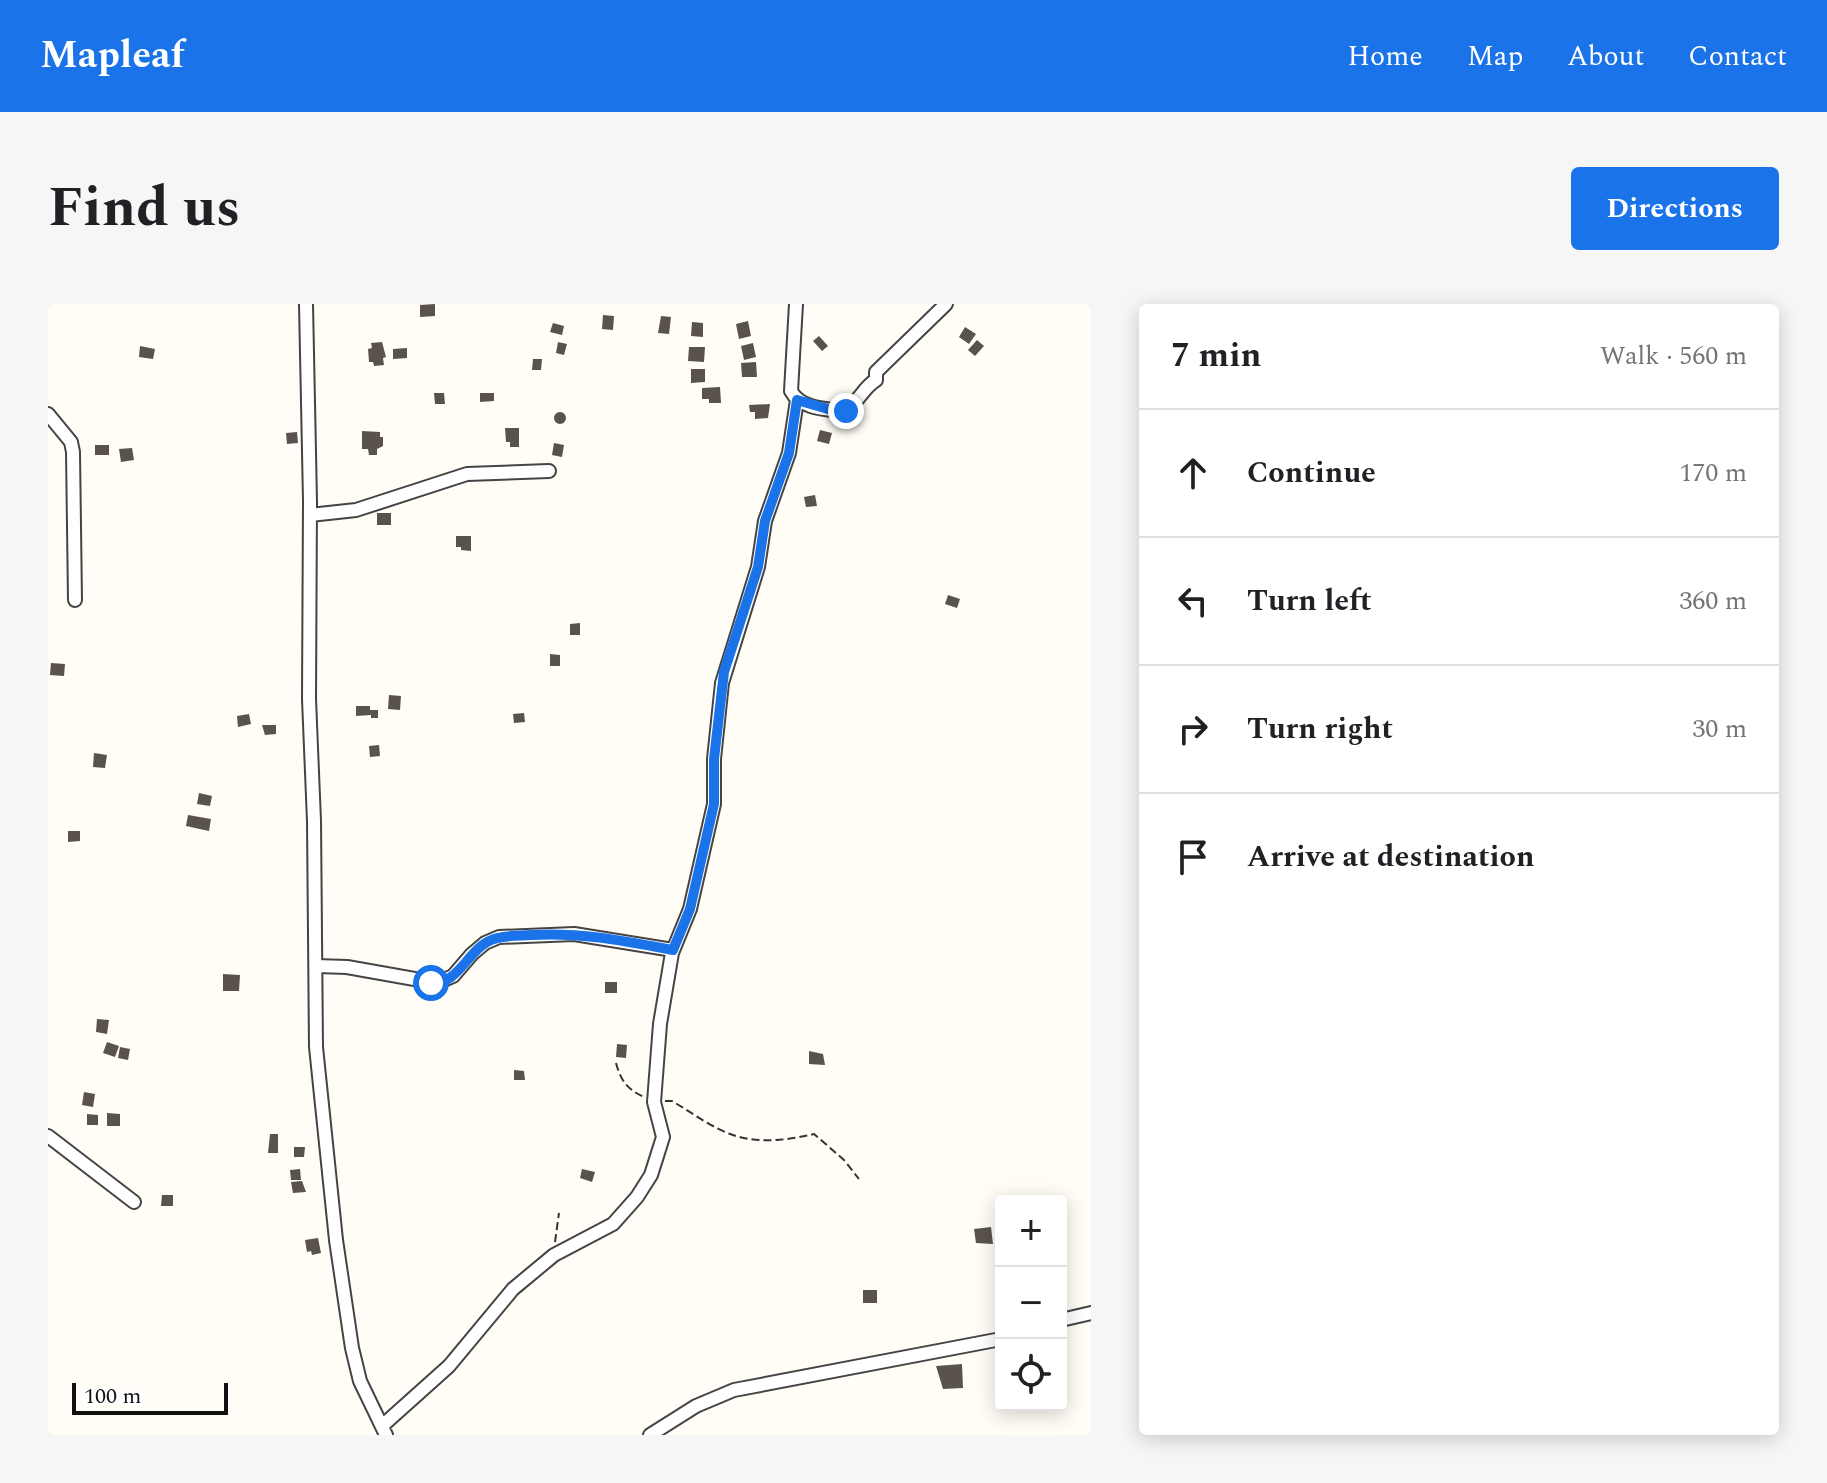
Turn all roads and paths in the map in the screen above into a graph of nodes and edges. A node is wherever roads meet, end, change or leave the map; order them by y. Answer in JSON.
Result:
{"nodes":[{"id":1,"x":306,"y":304,"type":"edge"},
{"id":2,"x":796,"y":304,"type":"edge"},
{"id":3,"x":946,"y":304,"type":"edge"},
{"id":4,"x":797,"y":400,"type":"junction"},
{"id":5,"x":48,"y":414,"type":"edge"},
{"id":6,"x":549,"y":471,"type":"dead end"},
{"id":7,"x":310,"y":515,"type":"junction"},
{"id":8,"x":75,"y":600,"type":"dead end"},
{"id":9,"x":673,"y":950,"type":"junction"},
{"id":10,"x":316,"y":966,"type":"junction"},
{"id":11,"x":616,"y":1063,"type":"dead end"},
{"id":12,"x":654,"y":1102,"type":"junction"},
{"id":13,"x":48,"y":1136,"type":"edge"},
{"id":14,"x":859,"y":1179,"type":"dead end"},
{"id":15,"x":134,"y":1202,"type":"dead end"},
{"id":16,"x":559,"y":1213,"type":"dead end"},
{"id":17,"x":554,"y":1255,"type":"junction"},
{"id":18,"x":1091,"y":1313,"type":"edge"},
{"id":19,"x":1067,"y":1319,"type":"edge"},
{"id":20,"x":995,"y":1340,"type":"edge"},
{"id":21,"x":384,"y":1431,"type":"edge"},
{"id":22,"x":650,"y":1435,"type":"edge"}],
"edges":[{"from":1,"to":7,"type":"street"},
{"from":2,"to":4,"type":"street"},
{"from":3,"to":4,"type":"street"},
{"from":4,"to":9,"type":"street"},
{"from":5,"to":8,"type":"street"},
{"from":6,"to":7,"type":"street"},
{"from":7,"to":10,"type":"street"},
{"from":9,"to":10,"type":"street"},
{"from":9,"to":12,"type":"street"},
{"from":10,"to":21,"type":"street"},
{"from":11,"to":12,"type":"path"},
{"from":12,"to":14,"type":"path"},
{"from":12,"to":17,"type":"street"},
{"from":13,"to":15,"type":"street"},
{"from":16,"to":17,"type":"path"},
{"from":17,"to":21,"type":"street"},
{"from":18,"to":19,"type":"street"},
{"from":20,"to":22,"type":"street"}]}
